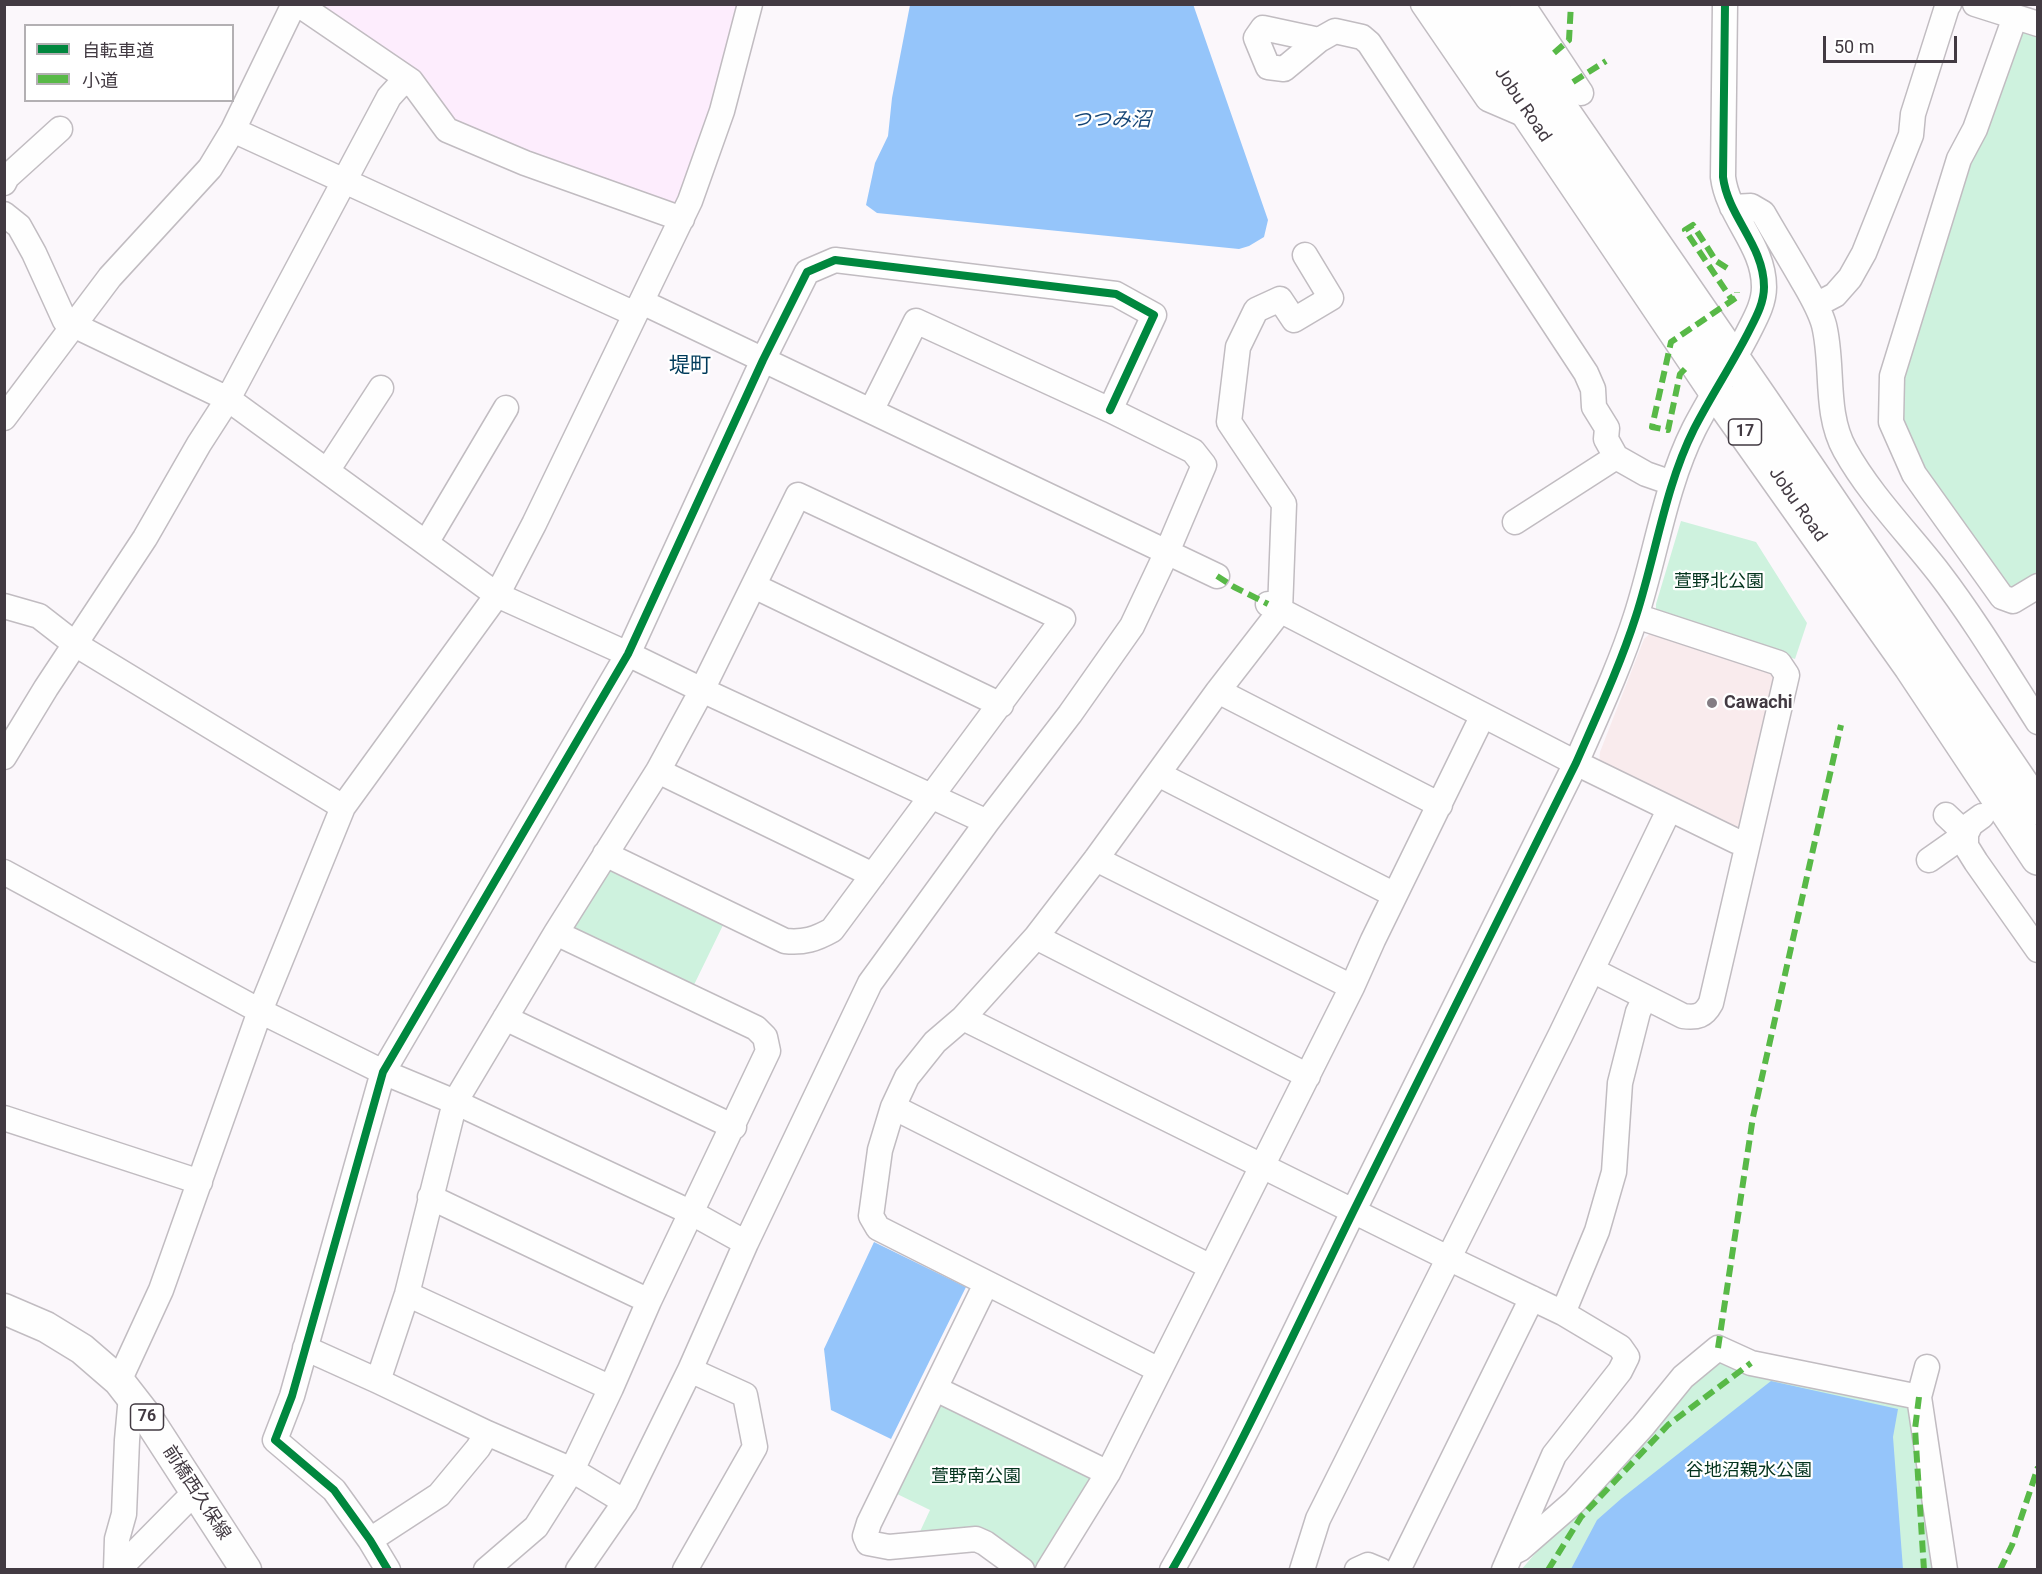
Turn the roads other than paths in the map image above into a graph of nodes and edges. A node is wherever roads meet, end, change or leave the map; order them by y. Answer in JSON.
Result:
{"nodes":[{"id":1,"x":296,"y":4,"type":"edge"},
{"id":2,"x":750,"y":4,"type":"edge"},
{"id":3,"x":1423,"y":4,"type":"edge"},
{"id":4,"x":1454,"y":4,"type":"edge"},
{"id":5,"x":1489,"y":4,"type":"edge"},
{"id":6,"x":1522,"y":4,"type":"edge"},
{"id":7,"x":1725,"y":4,"type":"edge"},
{"id":8,"x":1949,"y":4,"type":"edge"},
{"id":9,"x":1974,"y":4,"type":"edge"},
{"id":10,"x":2026,"y":20,"type":"edge"},
{"id":11,"x":1319,"y":40,"type":"dead end"},
{"id":12,"x":411,"y":81,"type":"junction"},
{"id":13,"x":1581,"y":93,"type":"dead end"},
{"id":14,"x":1530,"y":117,"type":"junction"},
{"id":15,"x":60,"y":129,"type":"dead end"},
{"id":16,"x":234,"y":130,"type":"junction"},
{"id":17,"x":343,"y":182,"type":"junction"},
{"id":18,"x":4,"y":183,"type":"edge"},
{"id":19,"x":1732,"y":207,"type":"junction"},
{"id":20,"x":4,"y":214,"type":"edge"},
{"id":21,"x":682,"y":219,"type":"junction"},
{"id":22,"x":1305,"y":255,"type":"dead end"},
{"id":23,"x":1803,"y":281,"type":"junction"},
{"id":24,"x":1764,"y":289,"type":"junction"},
{"id":25,"x":1816,"y":305,"type":"junction"},
{"id":26,"x":638,"y":308,"type":"junction"},
{"id":27,"x":73,"y":325,"type":"junction"},
{"id":28,"x":763,"y":360,"type":"junction"},
{"id":29,"x":1734,"y":361,"type":"junction"},
{"id":30,"x":381,"y":388,"type":"dead end"},
{"id":31,"x":1716,"y":392,"type":"junction"},
{"id":32,"x":228,"y":399,"type":"junction"},
{"id":33,"x":507,"y":408,"type":"dead end"},
{"id":34,"x":1110,"y":410,"type":"junction"},
{"id":35,"x":871,"y":411,"type":"junction"},
{"id":36,"x":4,"y":418,"type":"edge"},
{"id":37,"x":1616,"y":457,"type":"junction"},
{"id":38,"x":327,"y":471,"type":"junction"},
{"id":39,"x":1672,"y":483,"type":"junction"},
{"id":40,"x":1515,"y":522,"type":"dead end"},
{"id":41,"x":426,"y":543,"type":"junction"},
{"id":42,"x":1167,"y":552,"type":"junction"},
{"id":43,"x":1217,"y":576,"type":"dead end"},
{"id":44,"x":754,"y":586,"type":"junction"},
{"id":45,"x":2037,"y":586,"type":"edge"},
{"id":46,"x":497,"y":595,"type":"junction"},
{"id":47,"x":4,"y":606,"type":"edge"},
{"id":48,"x":1274,"y":608,"type":"junction"},
{"id":49,"x":1636,"y":616,"type":"junction"},
{"id":50,"x":75,"y":644,"type":"junction"},
{"id":51,"x":628,"y":654,"type":"junction"},
{"id":52,"x":702,"y":690,"type":"junction"},
{"id":53,"x":1218,"y":691,"type":"junction"},
{"id":54,"x":1001,"y":705,"type":"junction"},
{"id":55,"x":1483,"y":715,"type":"junction"},
{"id":56,"x":2037,"y":722,"type":"edge"},
{"id":57,"x":4,"y":757,"type":"edge"},
{"id":58,"x":1576,"y":763,"type":"junction"},
{"id":59,"x":658,"y":771,"type":"junction"},
{"id":60,"x":1158,"y":774,"type":"junction"},
{"id":61,"x":932,"y":796,"type":"junction"},
{"id":62,"x":1440,"y":805,"type":"junction"},
{"id":63,"x":343,"y":807,"type":"junction"},
{"id":64,"x":2037,"y":808,"type":"edge"},
{"id":65,"x":1670,"y":810,"type":"junction"},
{"id":66,"x":1946,"y":815,"type":"dead end"},
{"id":67,"x":1982,"y":816,"type":"dead end"},
{"id":68,"x":987,"y":822,"type":"junction"},
{"id":69,"x":1966,"y":834,"type":"junction"},
{"id":70,"x":1747,"y":844,"type":"junction"},
{"id":71,"x":605,"y":854,"type":"junction"},
{"id":72,"x":2037,"y":858,"type":"edge"},
{"id":73,"x":1096,"y":859,"type":"junction"},
{"id":74,"x":1929,"y":860,"type":"dead end"},
{"id":75,"x":4,"y":872,"type":"edge"},
{"id":76,"x":873,"y":874,"type":"junction"},
{"id":77,"x":1389,"y":892,"type":"dead end"},
{"id":78,"x":556,"y":933,"type":"junction"},
{"id":79,"x":1036,"y":937,"type":"junction"},
{"id":80,"x":2037,"y":950,"type":"edge"},
{"id":81,"x":1592,"y":970,"type":"junction"},
{"id":82,"x":1352,"y":987,"type":"junction"},
{"id":83,"x":1645,"y":998,"type":"junction"},
{"id":84,"x":260,"y":1011,"type":"junction"},
{"id":85,"x":963,"y":1017,"type":"junction"},
{"id":86,"x":505,"y":1018,"type":"junction"},
{"id":87,"x":383,"y":1072,"type":"junction"},
{"id":88,"x":1308,"y":1076,"type":"junction"},
{"id":89,"x":455,"y":1102,"type":"junction"},
{"id":90,"x":893,"y":1107,"type":"junction"},
{"id":91,"x":4,"y":1118,"type":"edge"},
{"id":92,"x":734,"y":1127,"type":"junction"},
{"id":93,"x":1263,"y":1165,"type":"junction"},
{"id":94,"x":200,"y":1182,"type":"junction"},
{"id":95,"x":430,"y":1197,"type":"junction"},
{"id":96,"x":1354,"y":1211,"type":"junction"},
{"id":97,"x":692,"y":1213,"type":"junction"},
{"id":98,"x":746,"y":1243,"type":"junction"},
{"id":99,"x":1448,"y":1258,"type":"junction"},
{"id":100,"x":1211,"y":1267,"type":"junction"},
{"id":101,"x":987,"y":1284,"type":"junction"},
{"id":102,"x":407,"y":1294,"type":"junction"},
{"id":103,"x":1532,"y":1298,"type":"junction"},
{"id":104,"x":649,"y":1300,"type":"junction"},
{"id":105,"x":4,"y":1309,"type":"edge"},
{"id":106,"x":1563,"y":1313,"type":"junction"},
{"id":107,"x":305,"y":1348,"type":"junction"},
{"id":108,"x":1927,"y":1367,"type":"dead end"},
{"id":109,"x":690,"y":1370,"type":"junction"},
{"id":110,"x":1159,"y":1370,"type":"junction"},
{"id":111,"x":378,"y":1381,"type":"junction"},
{"id":112,"x":125,"y":1388,"type":"junction"},
{"id":113,"x":611,"y":1388,"type":"junction"},
{"id":114,"x":936,"y":1389,"type":"junction"},
{"id":115,"x":1919,"y":1397,"type":"junction"},
{"id":116,"x":487,"y":1434,"type":"junction"},
{"id":117,"x":572,"y":1470,"type":"junction"},
{"id":118,"x":1108,"y":1473,"type":"junction"},
{"id":119,"x":195,"y":1492,"type":"junction"},
{"id":120,"x":625,"y":1502,"type":"junction"},
{"id":121,"x":370,"y":1540,"type":"junction"},
{"id":122,"x":1507,"y":1562,"type":"edge"},
{"id":123,"x":583,"y":1568,"type":"edge"},
{"id":124,"x":117,"y":1569,"type":"edge"},
{"id":125,"x":246,"y":1569,"type":"edge"},
{"id":126,"x":388,"y":1569,"type":"edge"},
{"id":127,"x":486,"y":1569,"type":"edge"},
{"id":128,"x":685,"y":1569,"type":"edge"},
{"id":129,"x":1022,"y":1569,"type":"edge"},
{"id":130,"x":1048,"y":1569,"type":"edge"},
{"id":131,"x":1172,"y":1569,"type":"edge"},
{"id":132,"x":1302,"y":1569,"type":"edge"},
{"id":133,"x":1357,"y":1569,"type":"edge"},
{"id":134,"x":1380,"y":1569,"type":"edge"},
{"id":135,"x":1398,"y":1569,"type":"edge"},
{"id":136,"x":1945,"y":1569,"type":"edge"}],
"edges":[{"from":1,"to":12,"type":"street"},
{"from":1,"to":16,"type":"street"},
{"from":2,"to":21,"type":"street"},
{"from":3,"to":14,"type":"street"},
{"from":4,"to":14,"type":"highway","name":"Jobu Road","number":"17"},
{"from":5,"to":29,"type":"highway","name":"Jobu Road","number":"17"},
{"from":6,"to":13,"type":"street"},
{"from":7,"to":19,"type":"street"},
{"from":8,"to":25,"type":"street"},
{"from":9,"to":10,"type":"street"},
{"from":10,"to":45,"type":"street"},
{"from":11,"to":37,"type":"street"},
{"from":12,"to":17,"type":"street"},
{"from":12,"to":21,"type":"street"},
{"from":14,"to":31,"type":"highway","name":"Jobu Road","number":"17"},
{"from":15,"to":18,"type":"street"},
{"from":16,"to":17,"type":"street"},
{"from":16,"to":27,"type":"street"},
{"from":17,"to":26,"type":"street"},
{"from":17,"to":32,"type":"street"},
{"from":19,"to":23,"type":"street"},
{"from":19,"to":24,"type":"street"},
{"from":20,"to":27,"type":"street"},
{"from":21,"to":26,"type":"street"},
{"from":22,"to":48,"type":"street"},
{"from":23,"to":24,"type":"street"},
{"from":23,"to":25,"type":"street"},
{"from":24,"to":29,"type":"street"},
{"from":25,"to":56,"type":"street"},
{"from":26,"to":28,"type":"street"},
{"from":26,"to":46,"type":"street"},
{"from":27,"to":32,"type":"street"},
{"from":27,"to":36,"type":"street"},
{"from":28,"to":34,"type":"street"},
{"from":28,"to":35,"type":"street"},
{"from":28,"to":51,"type":"street"},
{"from":29,"to":31,"type":"street"},
{"from":29,"to":64,"type":"highway","name":"Jobu Road","number":"17"},
{"from":30,"to":38,"type":"street"},
{"from":31,"to":39,"type":"street"},
{"from":31,"to":72,"type":"highway","name":"Jobu Road","number":"17"},
{"from":32,"to":38,"type":"street"},
{"from":32,"to":50,"type":"street"},
{"from":33,"to":41,"type":"street"},
{"from":34,"to":35,"type":"street"},
{"from":34,"to":42,"type":"street"},
{"from":35,"to":42,"type":"street"},
{"from":37,"to":39,"type":"street"},
{"from":37,"to":40,"type":"street"},
{"from":38,"to":41,"type":"street"},
{"from":39,"to":49,"type":"street"},
{"from":41,"to":46,"type":"street"},
{"from":42,"to":43,"type":"street"},
{"from":42,"to":68,"type":"street"},
{"from":44,"to":52,"type":"street"},
{"from":44,"to":54,"type":"street"},
{"from":44,"to":54,"type":"street"},
{"from":46,"to":51,"type":"street"},
{"from":46,"to":63,"type":"street"},
{"from":47,"to":50,"type":"street"},
{"from":48,"to":53,"type":"street"},
{"from":48,"to":55,"type":"street"},
{"from":49,"to":58,"type":"street"},
{"from":49,"to":70,"type":"street"},
{"from":50,"to":57,"type":"street"},
{"from":50,"to":63,"type":"street"},
{"from":51,"to":52,"type":"street"},
{"from":51,"to":87,"type":"street"},
{"from":52,"to":59,"type":"street"},
{"from":52,"to":61,"type":"street"},
{"from":53,"to":60,"type":"street"},
{"from":53,"to":62,"type":"street"},
{"from":54,"to":61,"type":"street"},
{"from":55,"to":58,"type":"street"},
{"from":55,"to":62,"type":"street"},
{"from":58,"to":65,"type":"street"},
{"from":58,"to":96,"type":"street"},
{"from":59,"to":71,"type":"street"},
{"from":59,"to":76,"type":"street"},
{"from":60,"to":73,"type":"street"},
{"from":60,"to":77,"type":"street"},
{"from":61,"to":68,"type":"street"},
{"from":61,"to":76,"type":"street"},
{"from":62,"to":82,"type":"street"},
{"from":63,"to":84,"type":"street"},
{"from":65,"to":70,"type":"street"},
{"from":65,"to":81,"type":"street"},
{"from":66,"to":69,"type":"street"},
{"from":67,"to":69,"type":"street"},
{"from":68,"to":98,"type":"street"},
{"from":69,"to":74,"type":"street"},
{"from":69,"to":80,"type":"street"},
{"from":70,"to":83,"type":"street"},
{"from":71,"to":76,"type":"street"},
{"from":71,"to":78,"type":"street"},
{"from":73,"to":79,"type":"street"},
{"from":73,"to":82,"type":"street"},
{"from":75,"to":84,"type":"street"},
{"from":78,"to":86,"type":"street"},
{"from":78,"to":92,"type":"street"},
{"from":79,"to":85,"type":"street"},
{"from":79,"to":88,"type":"street"},
{"from":81,"to":83,"type":"street"},
{"from":81,"to":99,"type":"street"},
{"from":82,"to":88,"type":"street"},
{"from":83,"to":106,"type":"street"},
{"from":84,"to":87,"type":"street"},
{"from":84,"to":94,"type":"street"},
{"from":85,"to":90,"type":"street"},
{"from":85,"to":93,"type":"street"},
{"from":86,"to":89,"type":"street"},
{"from":86,"to":92,"type":"street"},
{"from":87,"to":89,"type":"street"},
{"from":87,"to":107,"type":"street"},
{"from":88,"to":93,"type":"street"},
{"from":89,"to":95,"type":"street"},
{"from":89,"to":97,"type":"street"},
{"from":90,"to":100,"type":"street"},
{"from":90,"to":101,"type":"street"},
{"from":91,"to":94,"type":"street"},
{"from":92,"to":97,"type":"street"},
{"from":93,"to":96,"type":"street"},
{"from":93,"to":100,"type":"street"},
{"from":94,"to":112,"type":"street"},
{"from":95,"to":102,"type":"street"},
{"from":95,"to":104,"type":"street"},
{"from":96,"to":99,"type":"street"},
{"from":96,"to":131,"type":"street"},
{"from":97,"to":98,"type":"street"},
{"from":97,"to":104,"type":"street"},
{"from":98,"to":109,"type":"street"},
{"from":99,"to":103,"type":"street"},
{"from":99,"to":132,"type":"street"},
{"from":100,"to":110,"type":"street"},
{"from":101,"to":110,"type":"street"},
{"from":101,"to":114,"type":"street"},
{"from":102,"to":111,"type":"street"},
{"from":102,"to":113,"type":"street"},
{"from":103,"to":106,"type":"street"},
{"from":103,"to":135,"type":"street"},
{"from":104,"to":113,"type":"street"},
{"from":105,"to":112,"type":"main road","name":"前橋西久保線","number":"76"},
{"from":106,"to":122,"type":"street"},
{"from":107,"to":111,"type":"street"},
{"from":107,"to":121,"type":"street"},
{"from":108,"to":115,"type":"street"},
{"from":109,"to":120,"type":"street"},
{"from":109,"to":128,"type":"street"},
{"from":110,"to":118,"type":"street"},
{"from":111,"to":116,"type":"street"},
{"from":112,"to":119,"type":"main road","name":"前橋西久保線","number":"76"},
{"from":112,"to":124,"type":"street"},
{"from":113,"to":117,"type":"street"},
{"from":114,"to":118,"type":"street"},
{"from":114,"to":129,"type":"street"},
{"from":115,"to":122,"type":"street"},
{"from":115,"to":136,"type":"street"},
{"from":116,"to":117,"type":"street"},
{"from":116,"to":121,"type":"street"},
{"from":117,"to":120,"type":"street"},
{"from":117,"to":127,"type":"street"},
{"from":118,"to":130,"type":"street"},
{"from":119,"to":124,"type":"street"},
{"from":119,"to":125,"type":"main road","name":"前橋西久保線","number":"76"},
{"from":120,"to":123,"type":"street"},
{"from":121,"to":126,"type":"street"},
{"from":133,"to":134,"type":"street"}]}
